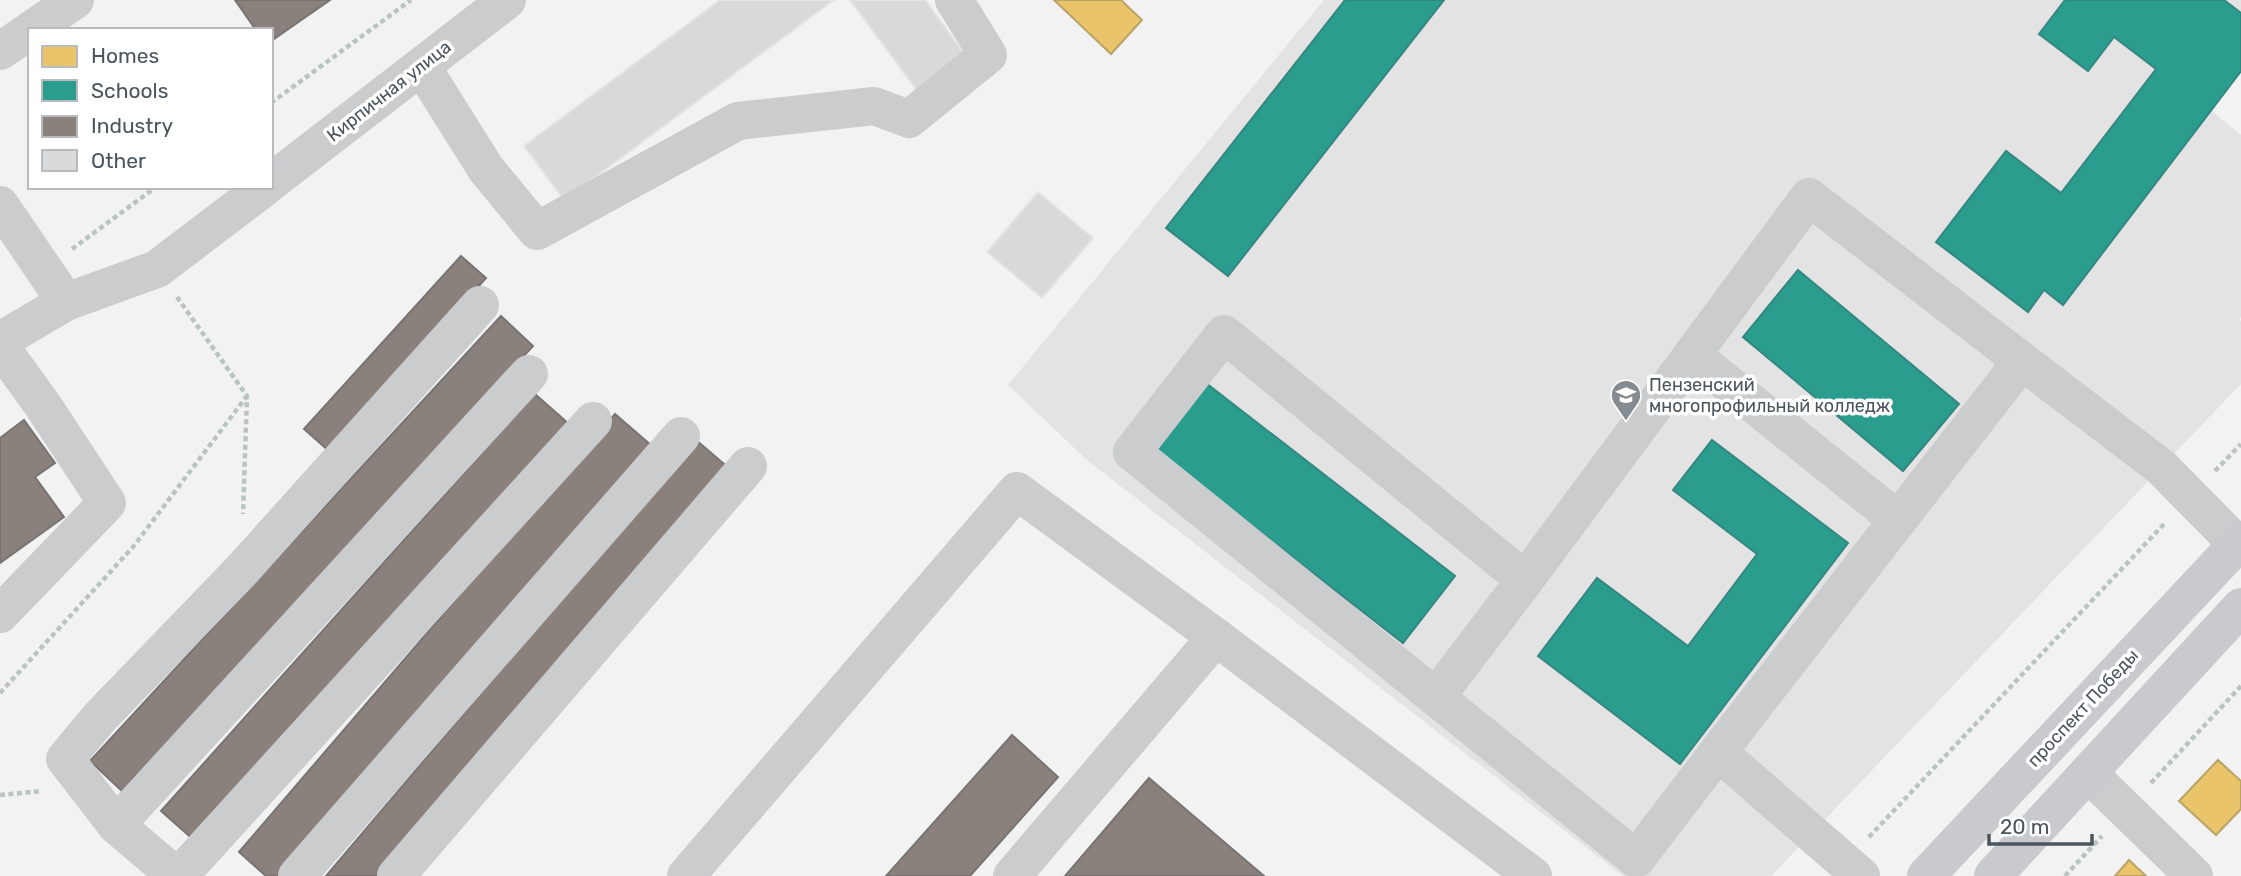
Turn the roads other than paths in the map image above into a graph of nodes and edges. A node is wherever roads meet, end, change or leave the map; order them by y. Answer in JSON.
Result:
{"nodes":[{"id":1,"x":75,"y":0,"type":"edge"},
{"id":2,"x":507,"y":0,"type":"edge"},
{"id":3,"x":954,"y":0,"type":"edge"},
{"id":4,"x":34,"y":28,"type":"edge"},
{"id":5,"x":28,"y":32,"type":"edge"},
{"id":6,"x":0,"y":51,"type":"edge"},
{"id":7,"x":422,"y":66,"type":"junction"},
{"id":8,"x":273,"y":180,"type":"edge"},
{"id":9,"x":262,"y":189,"type":"edge"},
{"id":10,"x":0,"y":205,"type":"edge"},
{"id":11,"x":66,"y":302,"type":"junction"},
{"id":12,"x":480,"y":305,"type":"dead end"},
{"id":13,"x":0,"y":341,"type":"edge"},
{"id":14,"x":0,"y":346,"type":"edge"},
{"id":15,"x":1692,"y":355,"type":"junction"},
{"id":16,"x":2022,"y":361,"type":"junction"},
{"id":17,"x":529,"y":374,"type":"dead end"},
{"id":18,"x":593,"y":421,"type":"dead end"},
{"id":19,"x":681,"y":436,"type":"dead end"},
{"id":20,"x":748,"y":466,"type":"dead end"},
{"id":21,"x":1898,"y":520,"type":"junction"},
{"id":22,"x":2239,"y":542,"type":"edge"},
{"id":23,"x":1525,"y":580,"type":"junction"},
{"id":24,"x":2241,"y":607,"type":"edge"},
{"id":25,"x":0,"y":614,"type":"edge"},
{"id":26,"x":1216,"y":637,"type":"junction"},
{"id":27,"x":1436,"y":697,"type":"junction"},
{"id":28,"x":1718,"y":752,"type":"junction"},
{"id":29,"x":2088,"y":773,"type":"junction"},
{"id":30,"x":116,"y":825,"type":"junction"},
{"id":31,"x":1647,"y":867,"type":"edge"},
{"id":32,"x":1853,"y":869,"type":"edge"},
{"id":33,"x":177,"y":876,"type":"edge"},
{"id":34,"x":297,"y":876,"type":"edge"},
{"id":35,"x":396,"y":876,"type":"edge"},
{"id":36,"x":686,"y":876,"type":"edge"},
{"id":37,"x":1013,"y":876,"type":"edge"},
{"id":38,"x":1533,"y":876,"type":"edge"},
{"id":39,"x":1926,"y":876,"type":"edge"},
{"id":40,"x":1993,"y":876,"type":"edge"},
{"id":41,"x":2194,"y":876,"type":"edge"}],
"edges":[{"from":1,"to":4,"type":"street"},
{"from":2,"to":7,"type":"street","name":"Кирпичная улица"},
{"from":3,"to":7,"type":"street"},
{"from":5,"to":6,"type":"street"},
{"from":7,"to":8,"type":"street","name":"Кирпичная улица"},
{"from":9,"to":11,"type":"street"},
{"from":10,"to":11,"type":"street"},
{"from":11,"to":13,"type":"street"},
{"from":12,"to":30,"type":"street"},
{"from":14,"to":25,"type":"street"},
{"from":15,"to":16,"type":"street"},
{"from":15,"to":21,"type":"street"},
{"from":15,"to":23,"type":"street"},
{"from":16,"to":21,"type":"street"},
{"from":16,"to":22,"type":"street"},
{"from":17,"to":30,"type":"street"},
{"from":18,"to":33,"type":"street"},
{"from":19,"to":34,"type":"street"},
{"from":20,"to":35,"type":"street"},
{"from":21,"to":28,"type":"street"},
{"from":22,"to":39,"type":"main road","name":"проспект Победы"},
{"from":23,"to":27,"type":"street"},
{"from":23,"to":27,"type":"street"},
{"from":24,"to":29,"type":"main road"},
{"from":26,"to":36,"type":"street"},
{"from":26,"to":37,"type":"street"},
{"from":26,"to":38,"type":"street"},
{"from":27,"to":31,"type":"street"},
{"from":28,"to":31,"type":"street"},
{"from":28,"to":32,"type":"street"},
{"from":29,"to":40,"type":"main road"},
{"from":29,"to":41,"type":"street"},
{"from":30,"to":33,"type":"street"}]}
